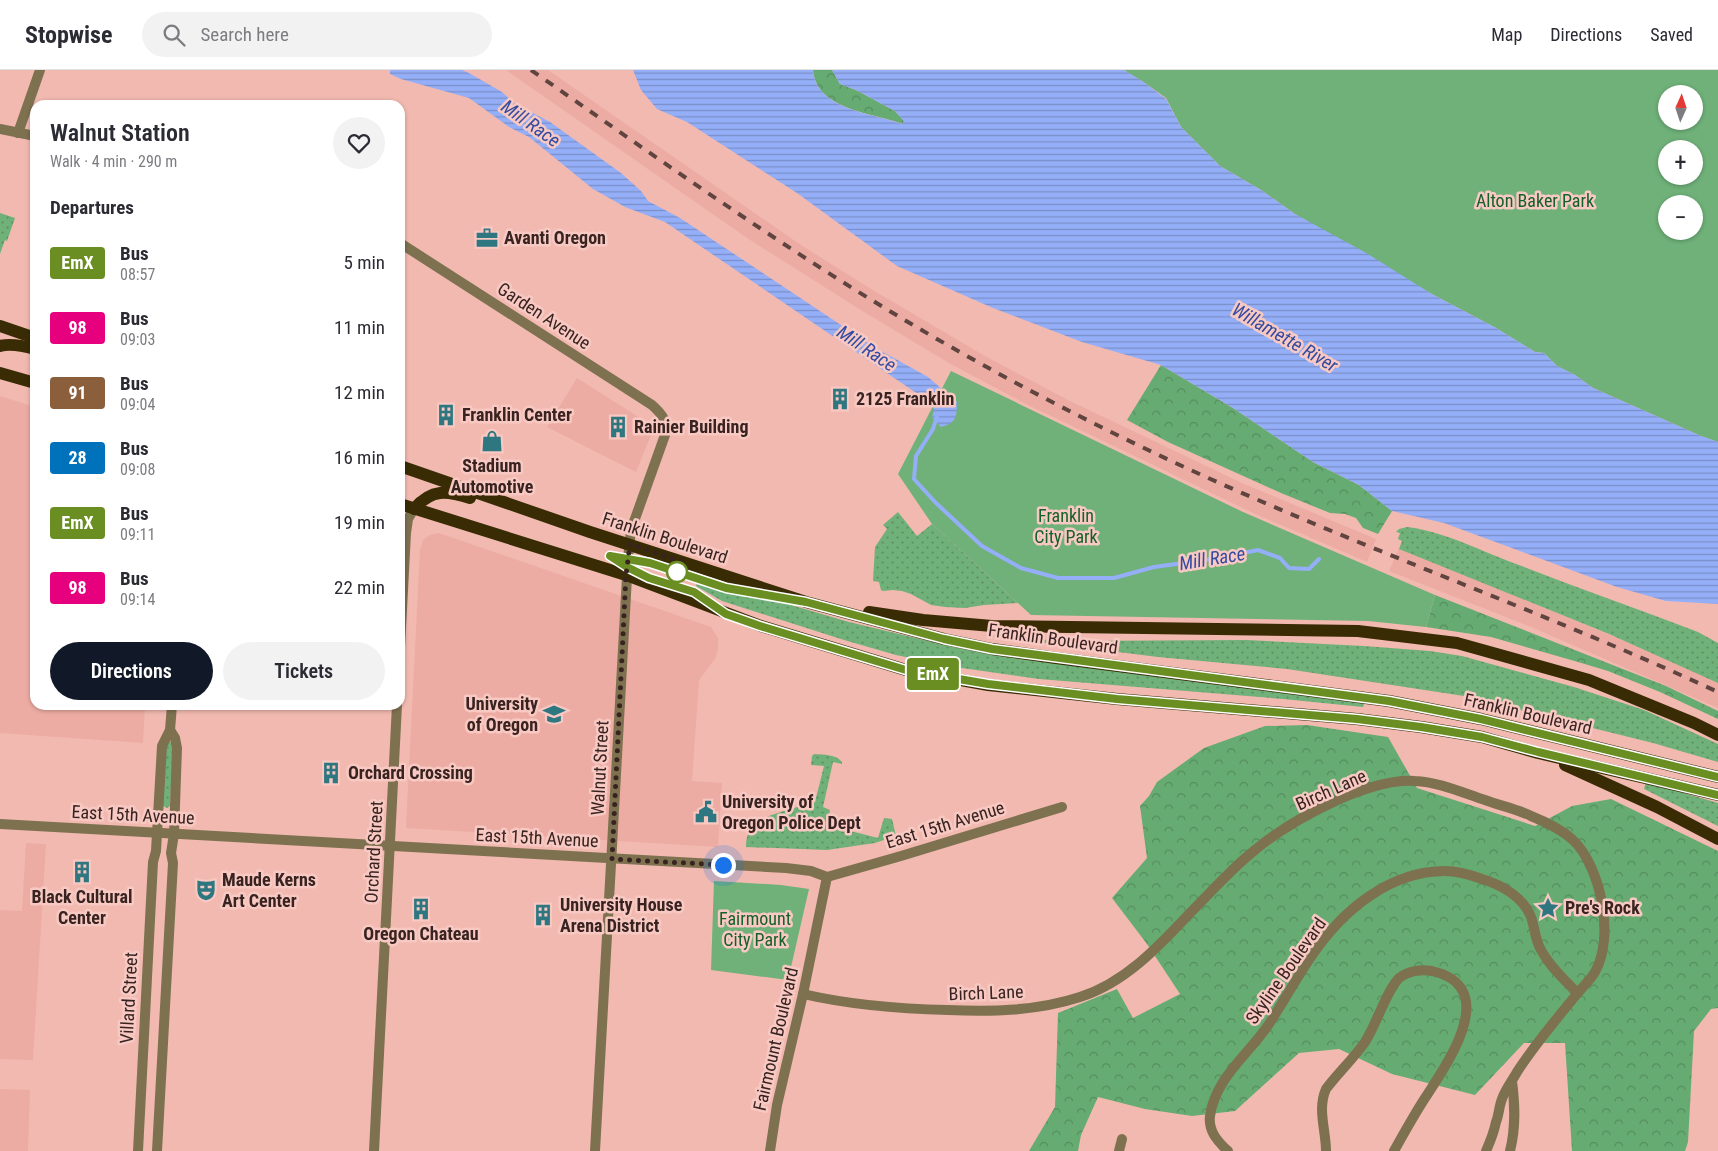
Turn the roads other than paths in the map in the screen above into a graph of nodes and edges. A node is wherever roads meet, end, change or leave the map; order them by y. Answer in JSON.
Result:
{"nodes":[{"id":1,"x":40,"y":70,"type":"edge"},
{"id":2,"x":0,"y":129,"type":"edge"},
{"id":3,"x":18,"y":133,"type":"junction"},
{"id":4,"x":30,"y":135,"type":"edge"},
{"id":5,"x":405,"y":246,"type":"edge"},
{"id":6,"x":0,"y":326,"type":"edge"},
{"id":7,"x":30,"y":336,"type":"edge"},
{"id":8,"x":0,"y":346,"type":"edge"},
{"id":9,"x":30,"y":348,"type":"edge"},
{"id":10,"x":0,"y":372,"type":"edge"},
{"id":11,"x":30,"y":381,"type":"edge"},
{"id":12,"x":666,"y":422,"type":"joint"},
{"id":13,"x":405,"y":468,"type":"edge"},
{"id":14,"x":405,"y":505,"type":"edge"},
{"id":15,"x":414,"y":508,"type":"junction"},
{"id":16,"x":590,"y":532,"type":"junction"},
{"id":17,"x":630,"y":544,"type":"junction"},
{"id":18,"x":405,"y":552,"type":"edge"},
{"id":19,"x":626,"y":575,"type":"junction"},
{"id":20,"x":806,"y":602,"type":"junction"},
{"id":21,"x":172,"y":710,"type":"edge"},
{"id":22,"x":397,"y":710,"type":"edge"},
{"id":23,"x":170,"y":730,"type":"junction"},
{"id":24,"x":1718,"y":735,"type":"edge"},
{"id":25,"x":1538,"y":752,"type":"junction"},
{"id":26,"x":1718,"y":777,"type":"edge"},
{"id":27,"x":1718,"y":795,"type":"edge"},
{"id":28,"x":1062,"y":807,"type":"dead end"},
{"id":29,"x":0,"y":824,"type":"edge"},
{"id":30,"x":157,"y":833,"type":"junction"},
{"id":31,"x":174,"y":834,"type":"junction"},
{"id":32,"x":1718,"y":839,"type":"edge"},
{"id":33,"x":391,"y":846,"type":"junction"},
{"id":34,"x":612,"y":859,"type":"junction"},
{"id":35,"x":827,"y":877,"type":"junction"},
{"id":36,"x":1577,"y":993,"type":"junction"},
{"id":37,"x":803,"y":994,"type":"junction"},
{"id":38,"x":1512,"y":1080,"type":"junction"},
{"id":39,"x":1122,"y":1139,"type":"dead end"},
{"id":40,"x":1217,"y":1146,"type":"edge"},
{"id":41,"x":138,"y":1151,"type":"edge"},
{"id":42,"x":157,"y":1151,"type":"edge"},
{"id":43,"x":374,"y":1151,"type":"edge"},
{"id":44,"x":596,"y":1151,"type":"edge"},
{"id":45,"x":770,"y":1151,"type":"edge"},
{"id":46,"x":1119,"y":1151,"type":"edge"},
{"id":47,"x":1228,"y":1151,"type":"edge"},
{"id":48,"x":1326,"y":1151,"type":"edge"},
{"id":49,"x":1394,"y":1151,"type":"edge"},
{"id":50,"x":1486,"y":1151,"type":"edge"},
{"id":51,"x":1510,"y":1151,"type":"edge"}],
"edges":[{"from":1,"to":3,"type":"street"},
{"from":2,"to":3,"type":"street"},
{"from":3,"to":4,"type":"street"},
{"from":5,"to":12,"type":"street","name":"Garden Avenue"},
{"from":6,"to":7,"type":"main road"},
{"from":8,"to":9,"type":"main road"},
{"from":10,"to":11,"type":"main road"},
{"from":12,"to":17,"type":"street","name":"Walnut Street"},
{"from":13,"to":16,"type":"main road","name":"Franklin Boulevard"},
{"from":14,"to":15,"type":"main road","name":"Franklin Boulevard"},
{"from":15,"to":16,"type":"main road"},
{"from":15,"to":18,"type":"street"},
{"from":15,"to":19,"type":"main road","name":"Franklin Boulevard"},
{"from":16,"to":17,"type":"main road","name":"Franklin Boulevard"},
{"from":17,"to":19,"type":"street","name":"Walnut Street"},
{"from":17,"to":20,"type":"main road","name":"Franklin Boulevard"},
{"from":19,"to":25,"type":"main road","name":"Franklin Boulevard"},
{"from":19,"to":34,"type":"street","name":"Walnut Street"},
{"from":20,"to":24,"type":"main road"},
{"from":20,"to":26,"type":"main road","name":"Franklin Boulevard"},
{"from":21,"to":23,"type":"street","name":"Villard Street"},
{"from":22,"to":33,"type":"street","name":"Orchard Street"},
{"from":23,"to":30,"type":"street","name":"Villard Street"},
{"from":23,"to":31,"type":"street","name":"Villard Street"},
{"from":25,"to":27,"type":"main road","name":"Franklin Boulevard"},
{"from":25,"to":32,"type":"main road"},
{"from":28,"to":35,"type":"street","name":"East 15th Avenue"},
{"from":29,"to":30,"type":"street","name":"East 15th Avenue"},
{"from":30,"to":31,"type":"street","name":"East 15th Avenue"},
{"from":30,"to":41,"type":"street","name":"Villard Street"},
{"from":31,"to":33,"type":"street","name":"East 15th Avenue"},
{"from":31,"to":42,"type":"street","name":"Villard Street"},
{"from":33,"to":34,"type":"street","name":"East 15th Avenue"},
{"from":33,"to":43,"type":"street","name":"Orchard Street"},
{"from":34,"to":35,"type":"street","name":"East 15th Avenue"},
{"from":34,"to":44,"type":"street","name":"Walnut Street"},
{"from":35,"to":37,"type":"street","name":"Fairmount Boulevard"},
{"from":36,"to":37,"type":"street","name":"Birch Lane"},
{"from":36,"to":38,"type":"street","name":"Birch Lane"},
{"from":36,"to":40,"type":"street","name":"Skyline Boulevard"},
{"from":37,"to":45,"type":"street","name":"Fairmount Boulevard"},
{"from":38,"to":50,"type":"street","name":"Birch Lane"},
{"from":38,"to":51,"type":"street"},
{"from":39,"to":46,"type":"street"},
{"from":40,"to":47,"type":"street","name":"Skyline Boulevard"},
{"from":48,"to":49,"type":"street"}]}
